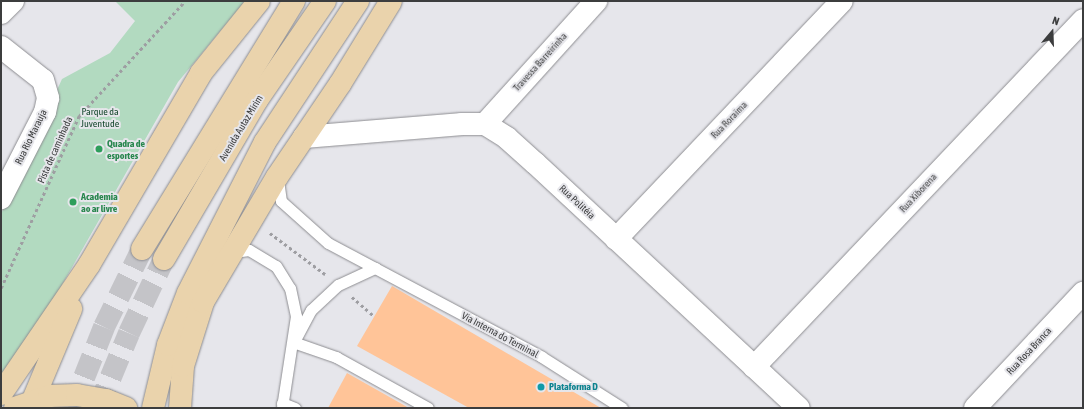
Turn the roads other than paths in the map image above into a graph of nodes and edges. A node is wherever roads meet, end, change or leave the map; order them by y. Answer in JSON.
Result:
{"nodes":[{"id":1,"x":12,"y":1,"type":"edge"},
{"id":2,"x":259,"y":1,"type":"edge"},
{"id":3,"x":294,"y":1,"type":"edge"},
{"id":4,"x":325,"y":1,"type":"edge"},
{"id":5,"x":358,"y":1,"type":"edge"},
{"id":6,"x":391,"y":1,"type":"edge"},
{"id":7,"x":596,"y":1,"type":"edge"},
{"id":8,"x":842,"y":1,"type":"edge"},
{"id":9,"x":1,"y":13,"type":"edge"},
{"id":10,"x":1083,"y":20,"type":"edge"},
{"id":11,"x":1,"y":47,"type":"edge"},
{"id":12,"x":485,"y":124,"type":"junction"},
{"id":13,"x":304,"y":137,"type":"junction"},
{"id":14,"x":277,"y":176,"type":"junction"},
{"id":15,"x":1,"y":198,"type":"edge"},
{"id":16,"x":616,"y":239,"type":"junction"},
{"id":17,"x":142,"y":249,"type":"tunnel mouth"},
{"id":18,"x":233,"y":252,"type":"junction"},
{"id":19,"x":164,"y":259,"type":"tunnel mouth"},
{"id":20,"x":89,"y":265,"type":"junction"},
{"id":21,"x":375,"y":268,"type":"junction"},
{"id":22,"x":1083,"y":293,"type":"edge"},
{"id":23,"x":293,"y":342,"type":"junction"},
{"id":24,"x":754,"y":368,"type":"junction"},
{"id":25,"x":1,"y":394,"type":"edge"},
{"id":26,"x":24,"y":404,"type":"edge"},
{"id":27,"x":282,"y":406,"type":"edge"},
{"id":28,"x":126,"y":408,"type":"edge"},
{"id":29,"x":153,"y":408,"type":"edge"},
{"id":30,"x":180,"y":408,"type":"edge"},
{"id":31,"x":295,"y":408,"type":"edge"},
{"id":32,"x":428,"y":408,"type":"edge"},
{"id":33,"x":622,"y":408,"type":"edge"},
{"id":34,"x":799,"y":408,"type":"edge"},
{"id":35,"x":975,"y":408,"type":"edge"}],
"edges":[{"from":1,"to":9,"type":"street"},
{"from":2,"to":20,"type":"main road"},
{"from":3,"to":17,"type":"main road"},
{"from":4,"to":19,"type":"main road","name":"Avenida Autaz Mirim"},
{"from":5,"to":29,"type":"main road"},
{"from":6,"to":13,"type":"main road"},
{"from":7,"to":12,"type":"street","name":"Travessa Barreirinha"},
{"from":8,"to":16,"type":"street","name":"Rua Roraima"},
{"from":10,"to":24,"type":"street","name":"Rua Xiborena"},
{"from":11,"to":15,"type":"street","name":"Rua Rio Marauja"},
{"from":12,"to":13,"type":"street"},
{"from":12,"to":16,"type":"street","name":"Rua Politéia"},
{"from":13,"to":14,"type":"main road"},
{"from":14,"to":18,"type":"main road"},
{"from":14,"to":21,"type":"lane","name":"Via Interna do Terminal"},
{"from":16,"to":24,"type":"street","name":"Rua Politéia"},
{"from":18,"to":23,"type":"lane"},
{"from":18,"to":30,"type":"main road"},
{"from":20,"to":25,"type":"main road"},
{"from":20,"to":26,"type":"main road"},
{"from":21,"to":23,"type":"lane"},
{"from":21,"to":33,"type":"lane","name":"Via Interna do Terminal"},
{"from":22,"to":35,"type":"street","name":"Rua Rosa Branca"},
{"from":23,"to":27,"type":"lane"},
{"from":23,"to":32,"type":"lane"},
{"from":24,"to":34,"type":"street","name":"Rua Politéia"},
{"from":26,"to":28,"type":"main road"},
{"from":27,"to":31,"type":"lane"}]}
